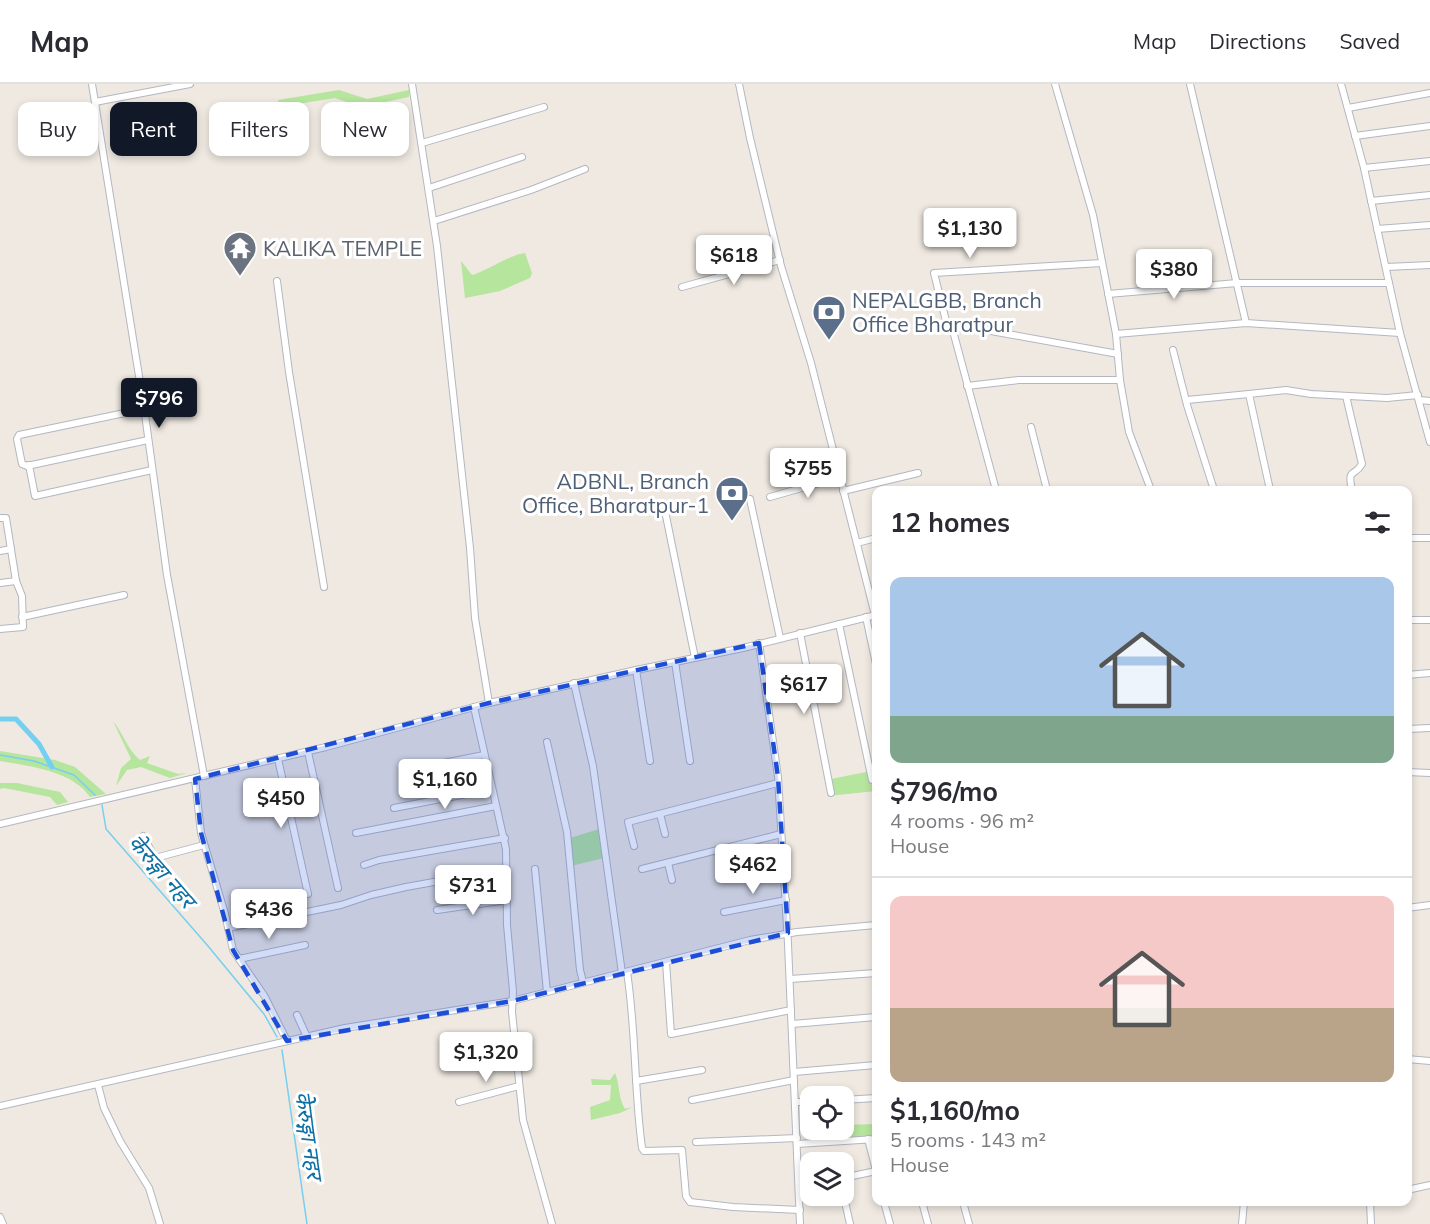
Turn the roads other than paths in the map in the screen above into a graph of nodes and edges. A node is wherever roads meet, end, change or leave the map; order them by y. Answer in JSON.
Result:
{"nodes":[{"id":1,"x":93,"y":84,"type":"edge"},
{"id":2,"x":186,"y":84,"type":"edge"},
{"id":3,"x":412,"y":84,"type":"edge"},
{"id":4,"x":739,"y":84,"type":"edge"},
{"id":5,"x":1055,"y":84,"type":"edge"},
{"id":6,"x":1190,"y":84,"type":"edge"},
{"id":7,"x":1341,"y":84,"type":"edge"},
{"id":8,"x":1430,"y":93,"type":"edge"},
{"id":9,"x":95,"y":102,"type":"joint"},
{"id":10,"x":544,"y":106,"type":"dead end"},
{"id":11,"x":1348,"y":108,"type":"junction"},
{"id":12,"x":98,"y":121,"type":"edge"},
{"id":13,"x":1430,"y":126,"type":"edge"},
{"id":14,"x":1355,"y":136,"type":"junction"},
{"id":15,"x":422,"y":143,"type":"junction"},
{"id":16,"x":522,"y":157,"type":"dead end"},
{"id":17,"x":1430,"y":161,"type":"edge"},
{"id":18,"x":1364,"y":168,"type":"junction"},
{"id":19,"x":585,"y":169,"type":"dead end"},
{"id":20,"x":429,"y":188,"type":"junction"},
{"id":21,"x":1430,"y":195,"type":"edge"},
{"id":22,"x":1371,"y":201,"type":"junction"},
{"id":23,"x":434,"y":221,"type":"junction"},
{"id":24,"x":1430,"y":225,"type":"edge"},
{"id":25,"x":1377,"y":229,"type":"junction"},
{"id":26,"x":780,"y":260,"type":"junction"},
{"id":27,"x":1102,"y":263,"type":"junction"},
{"id":28,"x":1430,"y":265,"type":"edge"},
{"id":29,"x":1386,"y":267,"type":"junction"},
{"id":30,"x":277,"y":281,"type":"dead end"},
{"id":31,"x":1237,"y":282,"type":"junction"},
{"id":32,"x":1389,"y":283,"type":"junction"},
{"id":33,"x":682,"y":287,"type":"dead end"},
{"id":34,"x":1108,"y":294,"type":"junction"},
{"id":35,"x":1246,"y":323,"type":"junction"},
{"id":36,"x":953,"y":331,"type":"junction"},
{"id":37,"x":1400,"y":333,"type":"junction"},
{"id":38,"x":1116,"y":334,"type":"junction"},
{"id":39,"x":1173,"y":350,"type":"dead end"},
{"id":40,"x":1118,"y":354,"type":"junction"},
{"id":41,"x":1120,"y":380,"type":"junction"},
{"id":42,"x":968,"y":386,"type":"junction"},
{"id":43,"x":1249,"y":394,"type":"junction"},
{"id":44,"x":1346,"y":396,"type":"junction"},
{"id":45,"x":1419,"y":398,"type":"junction"},
{"id":46,"x":1186,"y":400,"type":"junction"},
{"id":47,"x":1430,"y":401,"type":"edge"},
{"id":48,"x":144,"y":409,"type":"junction"},
{"id":49,"x":1031,"y":427,"type":"dead end"},
{"id":50,"x":148,"y":440,"type":"junction"},
{"id":51,"x":1430,"y":442,"type":"edge"},
{"id":52,"x":29,"y":465,"type":"junction"},
{"id":53,"x":152,"y":470,"type":"junction"},
{"id":54,"x":918,"y":473,"type":"dead end"},
{"id":55,"x":840,"y":477,"type":"junction"},
{"id":56,"x":995,"y":486,"type":"edge"},
{"id":57,"x":1046,"y":486,"type":"edge"},
{"id":58,"x":1149,"y":486,"type":"edge"},
{"id":59,"x":1213,"y":486,"type":"edge"},
{"id":60,"x":1269,"y":486,"type":"edge"},
{"id":61,"x":1351,"y":486,"type":"edge"},
{"id":62,"x":843,"y":491,"type":"junction"},
{"id":63,"x":770,"y":497,"type":"dead end"},
{"id":64,"x":750,"y":499,"type":"dead end"},
{"id":65,"x":665,"y":511,"type":"dead end"},
{"id":66,"x":0,"y":518,"type":"edge"},
{"id":67,"x":1412,"y":538,"type":"edge"},
{"id":68,"x":1430,"y":538,"type":"edge"},
{"id":69,"x":872,"y":539,"type":"edge"},
{"id":70,"x":857,"y":543,"type":"junction"},
{"id":71,"x":11,"y":549,"type":"junction"},
{"id":72,"x":0,"y":551,"type":"edge"},
{"id":73,"x":16,"y":581,"type":"junction"},
{"id":74,"x":0,"y":583,"type":"edge"},
{"id":75,"x":324,"y":587,"type":"dead end"},
{"id":76,"x":124,"y":595,"type":"dead end"},
{"id":77,"x":872,"y":600,"type":"edge"},
{"id":78,"x":872,"y":616,"type":"edge"},
{"id":79,"x":21,"y":617,"type":"junction"},
{"id":80,"x":866,"y":617,"type":"junction"},
{"id":81,"x":1430,"y":620,"type":"edge"},
{"id":82,"x":1412,"y":621,"type":"edge"},
{"id":83,"x":839,"y":624,"type":"junction"},
{"id":84,"x":0,"y":629,"type":"edge"},
{"id":85,"x":801,"y":633,"type":"junction"},
{"id":86,"x":780,"y":638,"type":"junction"},
{"id":87,"x":759,"y":643,"type":"junction"},
{"id":88,"x":872,"y":645,"type":"edge"},
{"id":89,"x":695,"y":658,"type":"junction"},
{"id":90,"x":675,"y":662,"type":"junction"},
{"id":91,"x":636,"y":669,"type":"junction"},
{"id":92,"x":1430,"y":673,"type":"edge"},
{"id":93,"x":1412,"y":675,"type":"edge"},
{"id":94,"x":574,"y":683,"type":"junction"},
{"id":95,"x":489,"y":703,"type":"junction"},
{"id":96,"x":474,"y":707,"type":"junction"},
{"id":97,"x":1430,"y":728,"type":"edge"},
{"id":98,"x":1412,"y":729,"type":"edge"},
{"id":99,"x":547,"y":742,"type":"dead end"},
{"id":100,"x":308,"y":752,"type":"junction"},
{"id":101,"x":484,"y":755,"type":"junction"},
{"id":102,"x":278,"y":759,"type":"junction"},
{"id":103,"x":650,"y":761,"type":"dead end"},
{"id":104,"x":690,"y":761,"type":"dead end"},
{"id":105,"x":403,"y":771,"type":"dead end"},
{"id":106,"x":1412,"y":772,"type":"edge"},
{"id":107,"x":1430,"y":773,"type":"edge"},
{"id":108,"x":204,"y":776,"type":"junction"},
{"id":109,"x":195,"y":778,"type":"junction"},
{"id":110,"x":872,"y":780,"type":"dead end"},
{"id":111,"x":778,"y":783,"type":"junction"},
{"id":112,"x":492,"y":789,"type":"junction"},
{"id":113,"x":831,"y":793,"type":"dead end"},
{"id":114,"x":496,"y":806,"type":"junction"},
{"id":115,"x":394,"y":808,"type":"dead end"},
{"id":116,"x":660,"y":814,"type":"junction"},
{"id":117,"x":0,"y":824,"type":"edge"},
{"id":118,"x":356,"y":833,"type":"dead end"},
{"id":119,"x":665,"y":834,"type":"dead end"},
{"id":120,"x":781,"y":834,"type":"junction"},
{"id":121,"x":143,"y":836,"type":"dead end"},
{"id":122,"x":505,"y":838,"type":"junction"},
{"id":123,"x":204,"y":845,"type":"junction"},
{"id":124,"x":634,"y":846,"type":"dead end"},
{"id":125,"x":668,"y":863,"type":"junction"},
{"id":126,"x":363,"y":865,"type":"dead end"},
{"id":127,"x":506,"y":869,"type":"junction"},
{"id":128,"x":535,"y":869,"type":"dead end"},
{"id":129,"x":642,"y":869,"type":"dead end"},
{"id":130,"x":672,"y":880,"type":"dead end"},
{"id":131,"x":338,"y":888,"type":"dead end"},
{"id":132,"x":308,"y":894,"type":"dead end"},
{"id":133,"x":507,"y":900,"type":"junction"},
{"id":134,"x":786,"y":900,"type":"junction"},
{"id":135,"x":1430,"y":905,"type":"edge"},
{"id":136,"x":1412,"y":907,"type":"edge"},
{"id":137,"x":437,"y":910,"type":"dead end"},
{"id":138,"x":724,"y":912,"type":"dead end"},
{"id":139,"x":872,"y":925,"type":"edge"},
{"id":140,"x":228,"y":928,"type":"junction"},
{"id":141,"x":788,"y":933,"type":"junction"},
{"id":142,"x":305,"y":945,"type":"dead end"},
{"id":143,"x":238,"y":959,"type":"junction"},
{"id":144,"x":666,"y":962,"type":"junction"},
{"id":145,"x":625,"y":973,"type":"junction"},
{"id":146,"x":872,"y":973,"type":"edge"},
{"id":147,"x":790,"y":979,"type":"junction"},
{"id":148,"x":584,"y":982,"type":"junction"},
{"id":149,"x":547,"y":992,"type":"junction"},
{"id":150,"x":512,"y":1001,"type":"junction"},
{"id":151,"x":791,"y":1011,"type":"junction"},
{"id":152,"x":297,"y":1015,"type":"dead end"},
{"id":153,"x":872,"y":1017,"type":"edge"},
{"id":154,"x":792,"y":1024,"type":"junction"},
{"id":155,"x":307,"y":1037,"type":"junction"},
{"id":156,"x":287,"y":1041,"type":"junction"},
{"id":157,"x":1412,"y":1059,"type":"edge"},
{"id":158,"x":1430,"y":1061,"type":"edge"},
{"id":159,"x":872,"y":1065,"type":"edge"},
{"id":160,"x":702,"y":1070,"type":"dead end"},
{"id":161,"x":794,"y":1072,"type":"junction"},
{"id":162,"x":794,"y":1080,"type":"junction"},
{"id":163,"x":636,"y":1081,"type":"junction"},
{"id":164,"x":98,"y":1085,"type":"junction"},
{"id":165,"x":519,"y":1086,"type":"junction"},
{"id":166,"x":872,"y":1098,"type":"edge"},
{"id":167,"x":854,"y":1099,"type":"edge"},
{"id":168,"x":692,"y":1100,"type":"dead end"},
{"id":169,"x":459,"y":1102,"type":"dead end"},
{"id":170,"x":795,"y":1102,"type":"junction"},
{"id":171,"x":800,"y":1102,"type":"edge"},
{"id":172,"x":0,"y":1106,"type":"edge"},
{"id":173,"x":868,"y":1140,"type":"junction"},
{"id":174,"x":872,"y":1140,"type":"edge"},
{"id":175,"x":797,"y":1141,"type":"junction"},
{"id":176,"x":696,"y":1143,"type":"dead end"},
{"id":177,"x":872,"y":1155,"type":"edge"},
{"id":178,"x":872,"y":1171,"type":"edge"},
{"id":179,"x":854,"y":1176,"type":"edge"},
{"id":180,"x":1430,"y":1185,"type":"edge"},
{"id":181,"x":1412,"y":1189,"type":"edge"},
{"id":182,"x":846,"y":1206,"type":"edge"},
{"id":183,"x":885,"y":1206,"type":"edge"},
{"id":184,"x":923,"y":1206,"type":"edge"},
{"id":185,"x":964,"y":1206,"type":"edge"},
{"id":186,"x":1244,"y":1206,"type":"edge"},
{"id":187,"x":1370,"y":1206,"type":"edge"},
{"id":188,"x":800,"y":1210,"type":"junction"},
{"id":189,"x":0,"y":1217,"type":"edge"},
{"id":190,"x":3,"y":1224,"type":"edge"},
{"id":191,"x":160,"y":1224,"type":"edge"},
{"id":192,"x":552,"y":1224,"type":"edge"},
{"id":193,"x":800,"y":1224,"type":"edge"},
{"id":194,"x":850,"y":1224,"type":"edge"},
{"id":195,"x":890,"y":1224,"type":"edge"},
{"id":196,"x":928,"y":1224,"type":"edge"},
{"id":197,"x":969,"y":1224,"type":"edge"},
{"id":198,"x":1242,"y":1224,"type":"edge"},
{"id":199,"x":1371,"y":1224,"type":"edge"}],
"edges":[{"from":1,"to":9,"type":"street"},
{"from":2,"to":9,"type":"street"},
{"from":3,"to":15,"type":"street"},
{"from":4,"to":26,"type":"street"},
{"from":5,"to":27,"type":"street"},
{"from":6,"to":31,"type":"street"},
{"from":7,"to":11,"type":"street"},
{"from":8,"to":11,"type":"street"},
{"from":10,"to":15,"type":"street"},
{"from":11,"to":14,"type":"street"},
{"from":12,"to":48,"type":"street"},
{"from":13,"to":14,"type":"street"},
{"from":14,"to":18,"type":"street"},
{"from":15,"to":20,"type":"street"},
{"from":16,"to":20,"type":"street"},
{"from":17,"to":18,"type":"street"},
{"from":18,"to":22,"type":"street"},
{"from":19,"to":23,"type":"street"},
{"from":20,"to":23,"type":"street"},
{"from":21,"to":22,"type":"street"},
{"from":22,"to":25,"type":"street"},
{"from":23,"to":95,"type":"street"},
{"from":24,"to":25,"type":"street"},
{"from":25,"to":29,"type":"street"},
{"from":26,"to":33,"type":"street"},
{"from":26,"to":55,"type":"street"},
{"from":27,"to":34,"type":"street"},
{"from":27,"to":36,"type":"street"},
{"from":28,"to":29,"type":"street"},
{"from":29,"to":32,"type":"street"},
{"from":30,"to":75,"type":"street"},
{"from":31,"to":32,"type":"street"},
{"from":31,"to":34,"type":"street"},
{"from":31,"to":35,"type":"street"},
{"from":32,"to":37,"type":"street"},
{"from":34,"to":38,"type":"street"},
{"from":35,"to":37,"type":"street"},
{"from":35,"to":38,"type":"street"},
{"from":36,"to":40,"type":"street"},
{"from":36,"to":42,"type":"street"},
{"from":37,"to":45,"type":"street"},
{"from":38,"to":40,"type":"street"},
{"from":39,"to":46,"type":"street"},
{"from":40,"to":41,"type":"street"},
{"from":41,"to":42,"type":"street"},
{"from":41,"to":58,"type":"street"},
{"from":42,"to":56,"type":"street"},
{"from":43,"to":44,"type":"street"},
{"from":43,"to":46,"type":"street"},
{"from":43,"to":60,"type":"street"},
{"from":44,"to":45,"type":"street"},
{"from":44,"to":61,"type":"street"},
{"from":45,"to":47,"type":"street"},
{"from":45,"to":51,"type":"street"},
{"from":46,"to":59,"type":"street"},
{"from":48,"to":50,"type":"street"},
{"from":48,"to":52,"type":"street"},
{"from":49,"to":57,"type":"street"},
{"from":50,"to":52,"type":"street"},
{"from":50,"to":53,"type":"street"},
{"from":52,"to":53,"type":"street"},
{"from":53,"to":108,"type":"street"},
{"from":54,"to":62,"type":"street"},
{"from":55,"to":62,"type":"street"},
{"from":55,"to":63,"type":"street"},
{"from":62,"to":70,"type":"street"},
{"from":64,"to":86,"type":"street"},
{"from":65,"to":89,"type":"street"},
{"from":66,"to":71,"type":"street"},
{"from":67,"to":68,"type":"street"},
{"from":69,"to":70,"type":"street"},
{"from":70,"to":77,"type":"street"},
{"from":71,"to":72,"type":"street"},
{"from":71,"to":73,"type":"street"},
{"from":73,"to":74,"type":"street"},
{"from":73,"to":79,"type":"street"},
{"from":76,"to":79,"type":"street"},
{"from":78,"to":80,"type":"street"},
{"from":79,"to":84,"type":"street"},
{"from":80,"to":83,"type":"street"},
{"from":80,"to":88,"type":"street"},
{"from":81,"to":82,"type":"street"},
{"from":83,"to":85,"type":"street"},
{"from":83,"to":110,"type":"street"},
{"from":85,"to":86,"type":"street"},
{"from":85,"to":113,"type":"street"},
{"from":86,"to":87,"type":"street"},
{"from":87,"to":89,"type":"street"},
{"from":87,"to":111,"type":"street"},
{"from":89,"to":90,"type":"street"},
{"from":90,"to":91,"type":"street"},
{"from":90,"to":104,"type":"street"},
{"from":91,"to":94,"type":"street"},
{"from":91,"to":103,"type":"street"},
{"from":92,"to":93,"type":"street"},
{"from":94,"to":95,"type":"street"},
{"from":94,"to":145,"type":"street"},
{"from":95,"to":96,"type":"street"},
{"from":96,"to":100,"type":"street"},
{"from":96,"to":101,"type":"street"},
{"from":97,"to":98,"type":"street"},
{"from":99,"to":148,"type":"street"},
{"from":100,"to":102,"type":"street"},
{"from":100,"to":131,"type":"street"},
{"from":101,"to":105,"type":"street"},
{"from":101,"to":112,"type":"street"},
{"from":102,"to":108,"type":"street"},
{"from":102,"to":132,"type":"street"},
{"from":106,"to":107,"type":"street"},
{"from":108,"to":109,"type":"street"},
{"from":109,"to":117,"type":"street"},
{"from":109,"to":123,"type":"street"},
{"from":111,"to":116,"type":"street"},
{"from":111,"to":120,"type":"street"},
{"from":112,"to":114,"type":"street"},
{"from":112,"to":115,"type":"street"},
{"from":114,"to":118,"type":"street"},
{"from":114,"to":122,"type":"street"},
{"from":116,"to":119,"type":"street"},
{"from":116,"to":124,"type":"street"},
{"from":120,"to":125,"type":"street"},
{"from":120,"to":134,"type":"street"},
{"from":121,"to":123,"type":"street"},
{"from":122,"to":126,"type":"street"},
{"from":122,"to":127,"type":"street"},
{"from":123,"to":140,"type":"street"},
{"from":125,"to":129,"type":"street"},
{"from":125,"to":130,"type":"street"},
{"from":127,"to":133,"type":"street"},
{"from":127,"to":140,"type":"street"},
{"from":128,"to":149,"type":"street"},
{"from":133,"to":137,"type":"street"},
{"from":133,"to":150,"type":"street"},
{"from":134,"to":138,"type":"street"},
{"from":134,"to":141,"type":"street"},
{"from":135,"to":136,"type":"street"},
{"from":139,"to":141,"type":"street"},
{"from":140,"to":143,"type":"street"},
{"from":141,"to":144,"type":"street"},
{"from":141,"to":147,"type":"street"},
{"from":142,"to":143,"type":"street"},
{"from":143,"to":156,"type":"street"},
{"from":144,"to":145,"type":"street"},
{"from":144,"to":151,"type":"street"},
{"from":145,"to":148,"type":"street"},
{"from":145,"to":163,"type":"street"},
{"from":146,"to":147,"type":"street"},
{"from":147,"to":151,"type":"street"},
{"from":148,"to":149,"type":"street"},
{"from":149,"to":150,"type":"street"},
{"from":150,"to":155,"type":"street"},
{"from":150,"to":165,"type":"street"},
{"from":151,"to":154,"type":"street"},
{"from":152,"to":155,"type":"street"},
{"from":153,"to":154,"type":"street"},
{"from":154,"to":161,"type":"street"},
{"from":155,"to":156,"type":"street"},
{"from":156,"to":164,"type":"street"},
{"from":157,"to":158,"type":"street"},
{"from":159,"to":161,"type":"street"},
{"from":160,"to":163,"type":"street"},
{"from":161,"to":162,"type":"street"},
{"from":162,"to":168,"type":"street"},
{"from":162,"to":170,"type":"street"},
{"from":163,"to":188,"type":"street"},
{"from":164,"to":172,"type":"street"},
{"from":164,"to":191,"type":"street"},
{"from":165,"to":169,"type":"street"},
{"from":165,"to":192,"type":"street"},
{"from":166,"to":167,"type":"street"},
{"from":170,"to":171,"type":"street"},
{"from":170,"to":175,"type":"street"},
{"from":173,"to":174,"type":"street"},
{"from":173,"to":175,"type":"street"},
{"from":173,"to":177,"type":"street"},
{"from":175,"to":176,"type":"street"},
{"from":175,"to":188,"type":"street"},
{"from":178,"to":179,"type":"street"},
{"from":180,"to":181,"type":"street"},
{"from":182,"to":194,"type":"street"},
{"from":183,"to":195,"type":"street"},
{"from":184,"to":196,"type":"street"},
{"from":185,"to":197,"type":"street"},
{"from":186,"to":198,"type":"street"},
{"from":187,"to":199,"type":"street"},
{"from":188,"to":193,"type":"street"},
{"from":189,"to":190,"type":"street"}]}
